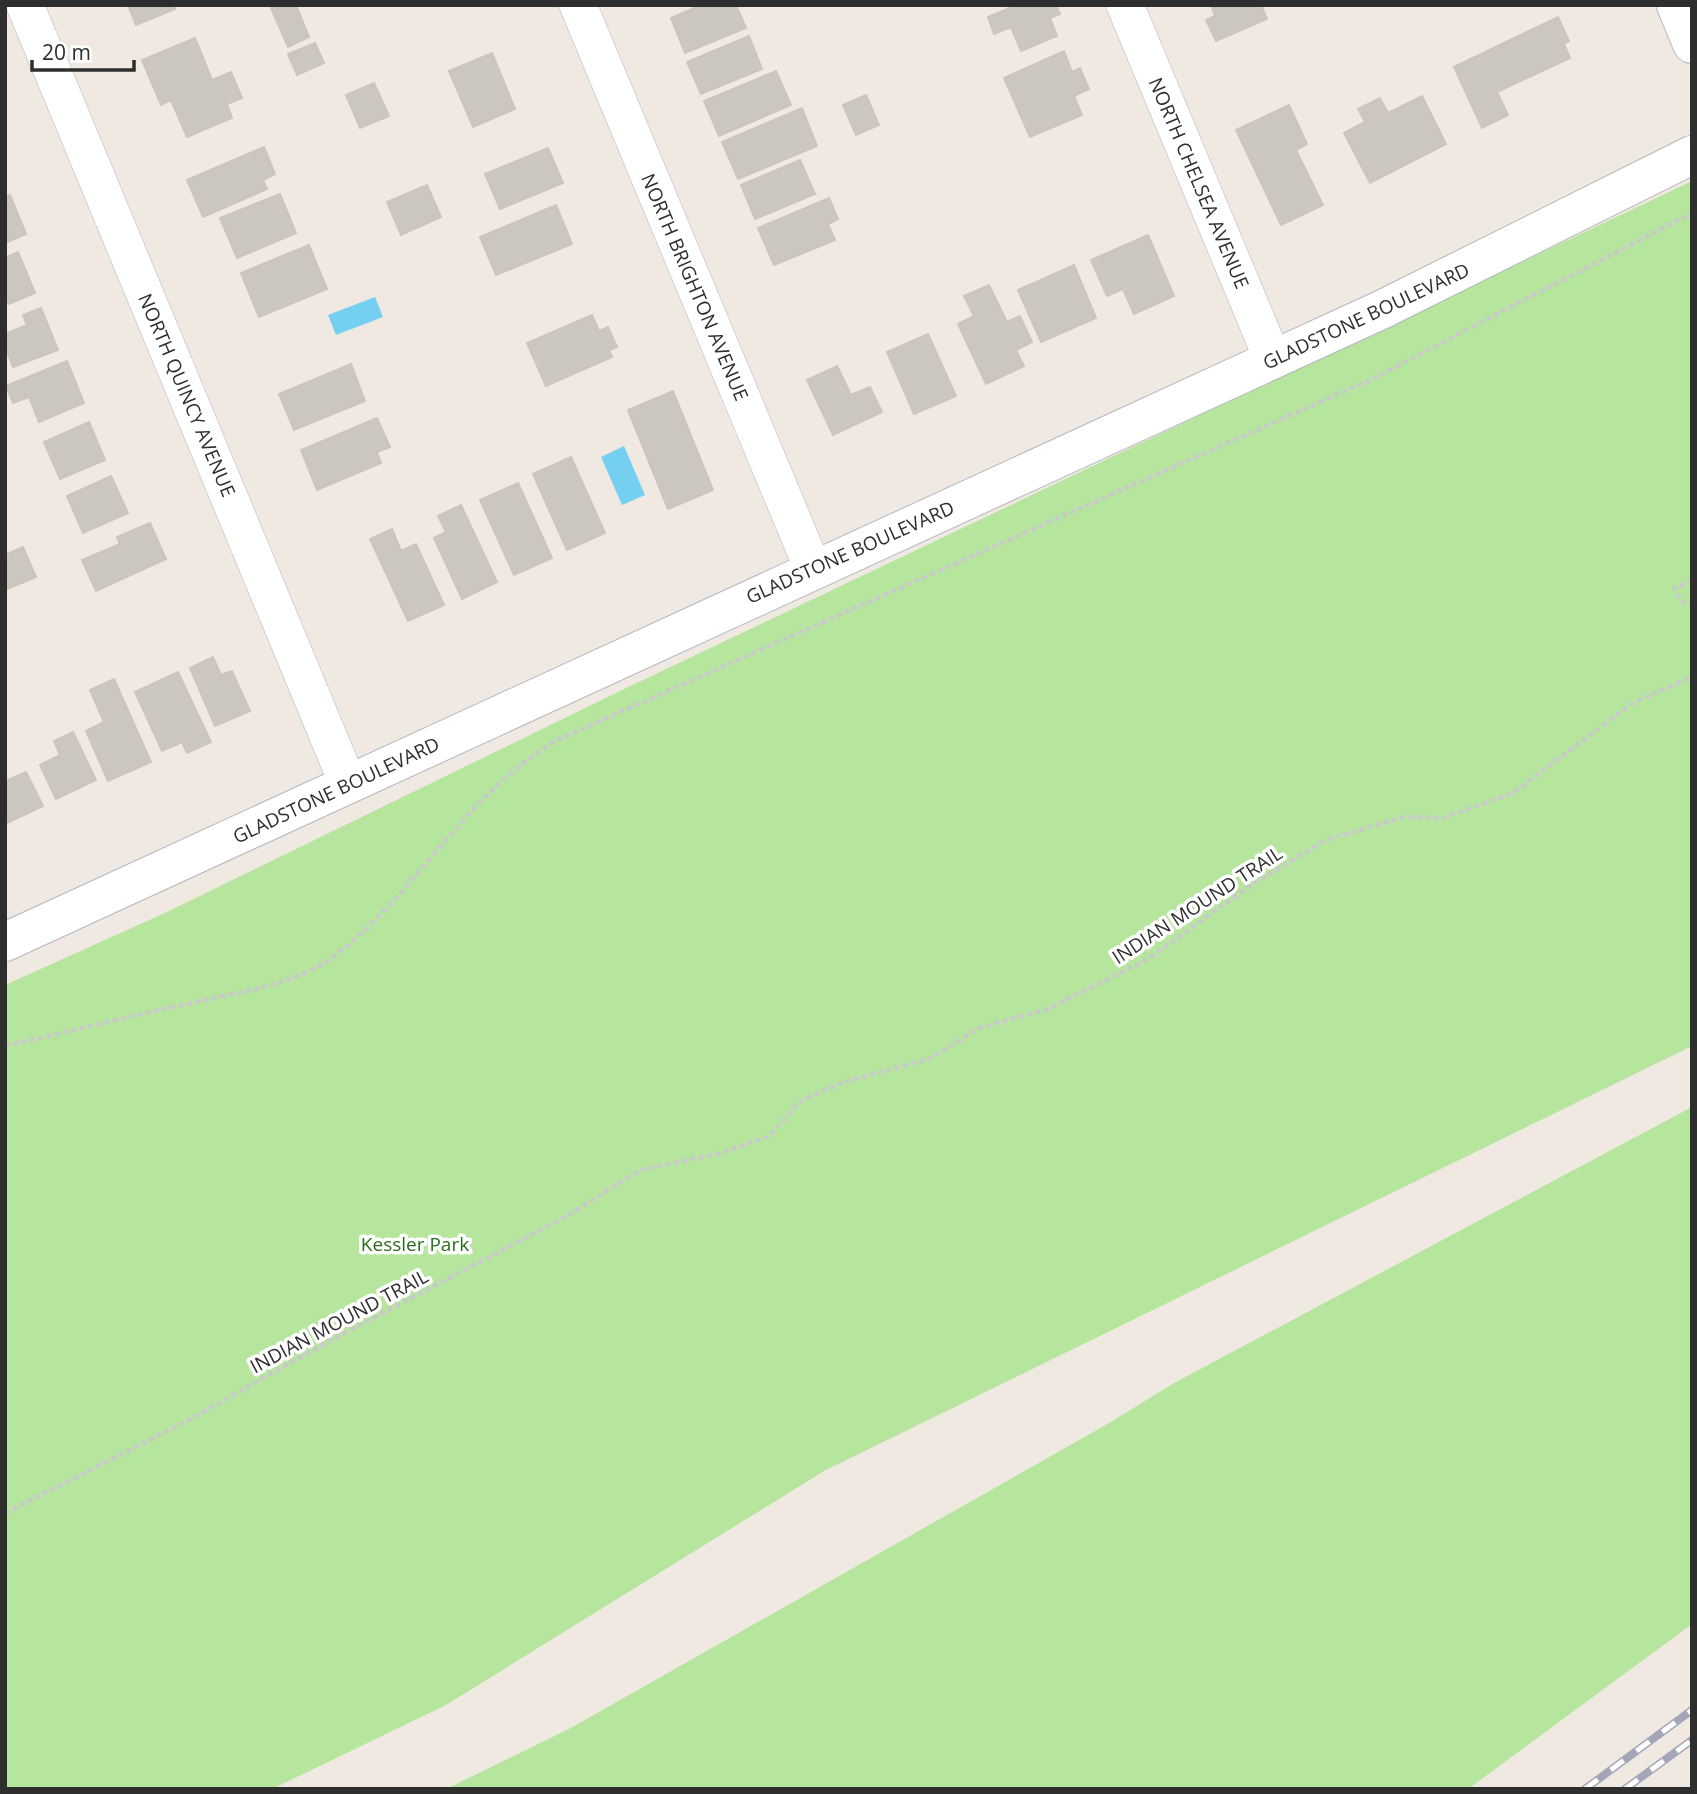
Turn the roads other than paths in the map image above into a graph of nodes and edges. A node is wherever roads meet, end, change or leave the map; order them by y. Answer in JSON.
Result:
{"nodes":[{"id":1,"x":25,"y":5,"type":"edge"},
{"id":2,"x":578,"y":5,"type":"edge"},
{"id":3,"x":1125,"y":5,"type":"edge"},
{"id":4,"x":1676,"y":5,"type":"edge"},
{"id":5,"x":1692,"y":44,"type":"edge"},
{"id":6,"x":1692,"y":155,"type":"edge"},
{"id":7,"x":1273,"y":360,"type":"junction"},
{"id":8,"x":813,"y":569,"type":"junction"},
{"id":9,"x":348,"y":784,"type":"junction"},
{"id":10,"x":5,"y":942,"type":"edge"}],
"edges":[{"from":1,"to":9,"type":"street","name":"NORTH QUINCY AVENUE"},
{"from":2,"to":8,"type":"street","name":"NORTH BRIGHTON AVENUE"},
{"from":3,"to":7,"type":"street","name":"NORTH CHELSEA AVENUE"},
{"from":4,"to":5,"type":"street"},
{"from":6,"to":7,"type":"street","name":"GLADSTONE BOULEVARD"},
{"from":7,"to":8,"type":"street","name":"GLADSTONE BOULEVARD"},
{"from":8,"to":9,"type":"street","name":"GLADSTONE BOULEVARD"},
{"from":9,"to":10,"type":"street","name":"GLADSTONE BOULEVARD"}]}
